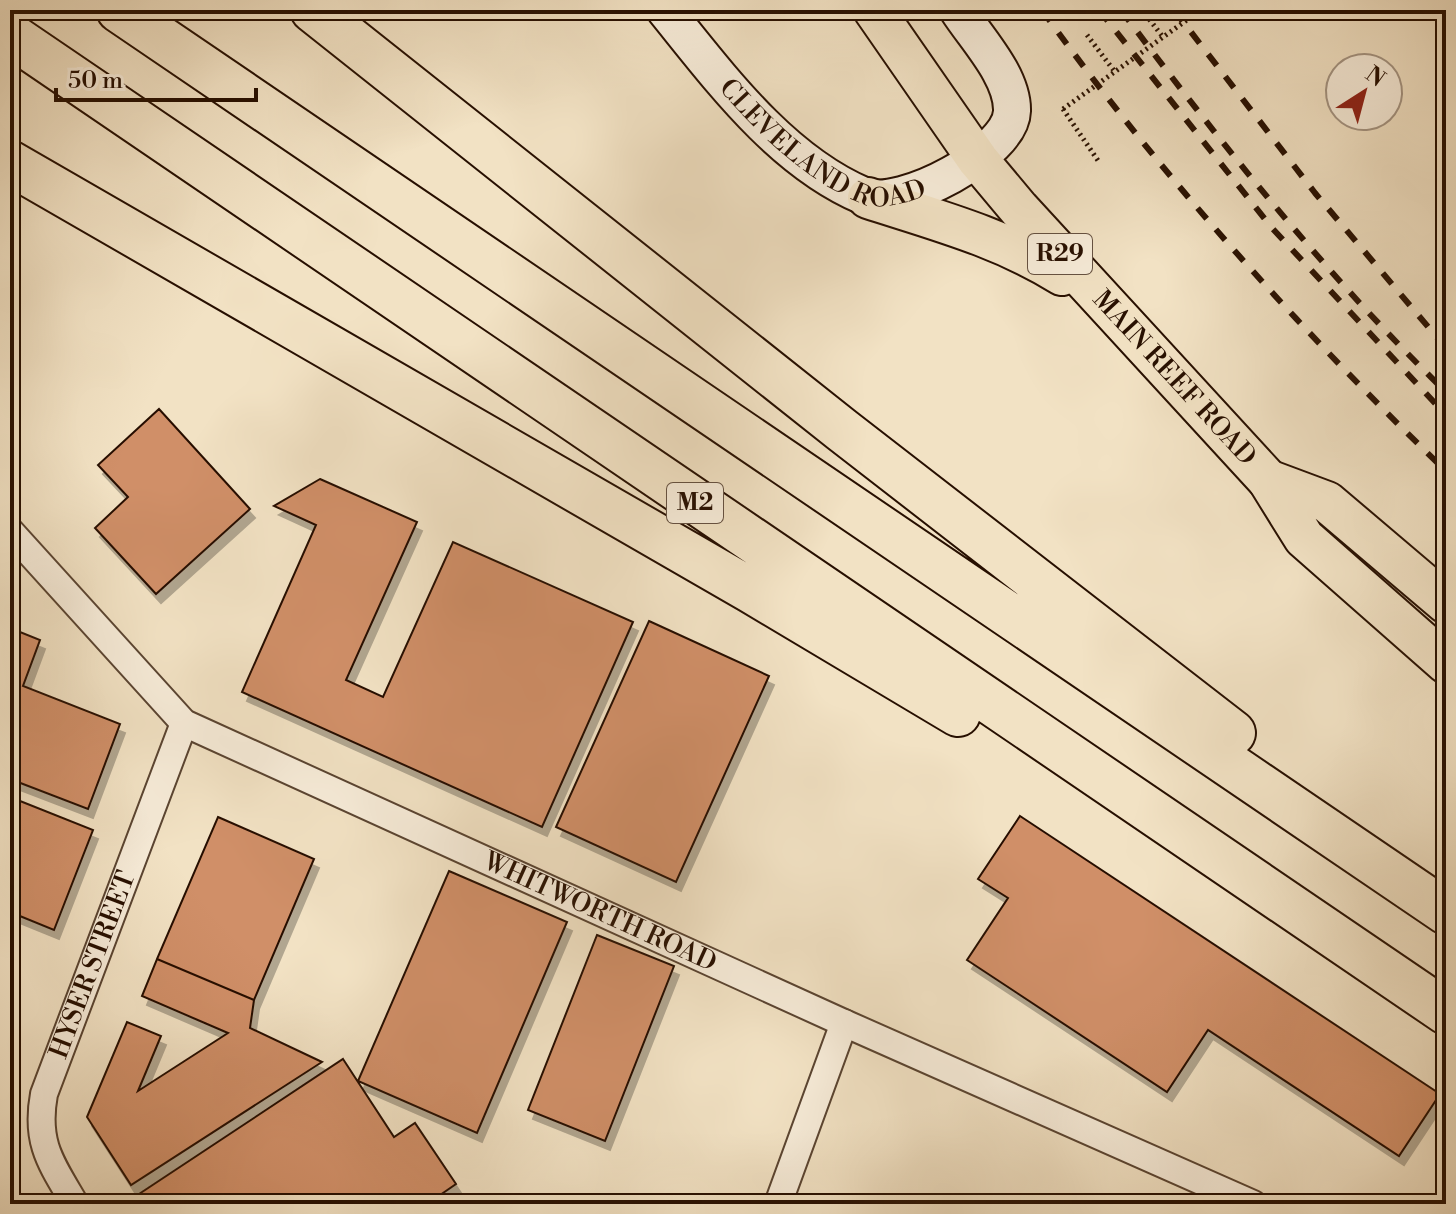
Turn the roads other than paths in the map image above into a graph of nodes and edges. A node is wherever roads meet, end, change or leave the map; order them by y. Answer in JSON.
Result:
{"nodes":[{"id":1,"x":119,"y":10,"type":"edge"},
{"id":2,"x":313,"y":10,"type":"edge"},
{"id":3,"x":665,"y":10,"type":"edge"},
{"id":4,"x":874,"y":10,"type":"edge"},
{"id":5,"x":958,"y":10,"type":"edge"},
{"id":6,"x":10,"y":35,"type":"edge"},
{"id":7,"x":978,"y":160,"type":"junction"},
{"id":8,"x":10,"y":163,"type":"edge"},
{"id":9,"x":868,"y":198,"type":"junction"},
{"id":10,"x":1103,"y":301,"type":"junction"},
{"id":11,"x":1268,"y":480,"type":"junction"},
{"id":12,"x":10,"y":531,"type":"edge"},
{"id":13,"x":1446,"y":603,"type":"edge"},
{"id":14,"x":1446,"y":663,"type":"edge"},
{"id":15,"x":184,"y":723,"type":"junction"},
{"id":16,"x":1446,"y":898,"type":"edge"},
{"id":17,"x":1446,"y":912,"type":"edge"},
{"id":18,"x":1382,"y":968,"type":"junction"},
{"id":19,"x":1446,"y":1012,"type":"edge"},
{"id":20,"x":844,"y":1023,"type":"junction"},
{"id":21,"x":75,"y":1204,"type":"edge"},
{"id":22,"x":778,"y":1204,"type":"edge"},
{"id":23,"x":1253,"y":1204,"type":"edge"}],
"edges":[{"from":1,"to":17,"type":"highway"},
{"from":2,"to":16,"type":"highway"},
{"from":3,"to":9,"type":"street","name":"CLEVELAND ROAD"},
{"from":4,"to":7,"type":"main road","name":"MAIN REEF ROAD","number":"R29"},
{"from":5,"to":7,"type":"street","name":"CLEVELAND ROAD"},
{"from":6,"to":18,"type":"highway","number":"M2"},
{"from":7,"to":9,"type":"street","name":"CLEVELAND ROAD"},
{"from":7,"to":10,"type":"main road","name":"MAIN REEF ROAD","number":"R29"},
{"from":8,"to":18,"type":"highway"},
{"from":9,"to":10,"type":"main road"},
{"from":10,"to":11,"type":"main road","name":"MAIN REEF ROAD","number":"R29"},
{"from":11,"to":13,"type":"main road","name":"MAIN REEF ROAD","number":"R29"},
{"from":11,"to":14,"type":"main road","name":"MAIN REEF ROAD","number":"R29"},
{"from":12,"to":15,"type":"street","name":"WHITWORTH ROAD"},
{"from":15,"to":20,"type":"street","name":"WHITWORTH ROAD"},
{"from":15,"to":21,"type":"street","name":"HYSER STREET"},
{"from":18,"to":19,"type":"highway","number":"M2"},
{"from":20,"to":22,"type":"street"},
{"from":20,"to":23,"type":"street","name":"WHITWORTH ROAD"}]}
